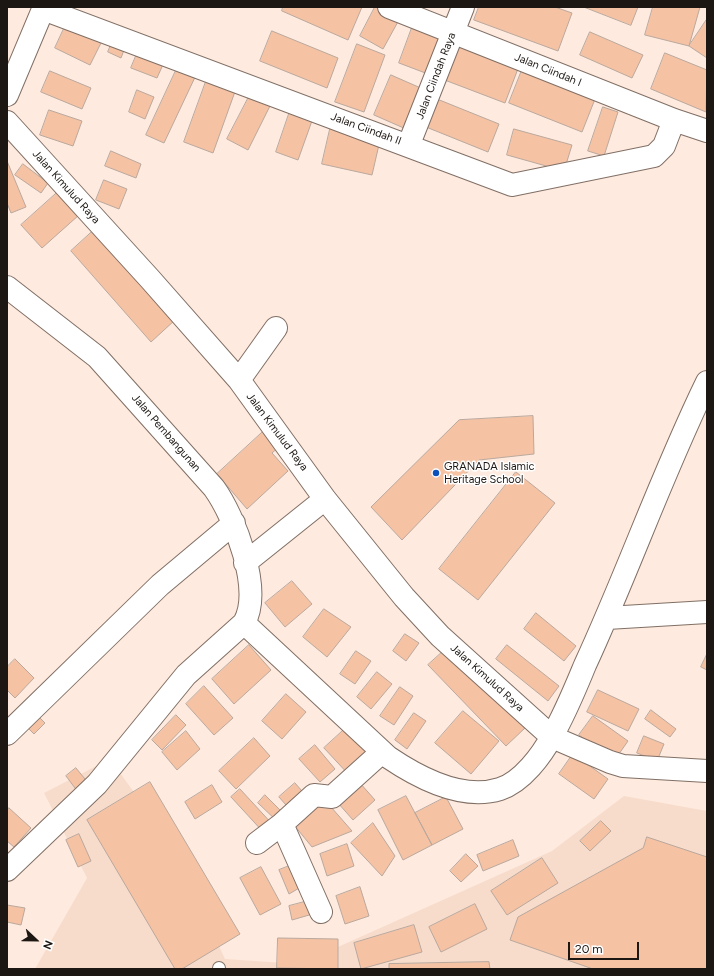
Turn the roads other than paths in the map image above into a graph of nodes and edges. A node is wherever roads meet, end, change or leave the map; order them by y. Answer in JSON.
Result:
{"nodes":[{"id":1,"x":389,"y":7,"type":"edge"},
{"id":2,"x":463,"y":7,"type":"edge"},
{"id":3,"x":44,"y":8,"type":"edge"},
{"id":4,"x":453,"y":32,"type":"junction"},
{"id":5,"x":7,"y":95,"type":"edge"},
{"id":6,"x":674,"y":120,"type":"junction"},
{"id":7,"x":7,"y":122,"type":"edge"},
{"id":8,"x":707,"y":131,"type":"edge"},
{"id":9,"x":409,"y":144,"type":"junction"},
{"id":10,"x":7,"y":287,"type":"edge"},
{"id":11,"x":276,"y":328,"type":"dead end"},
{"id":12,"x":239,"y":380,"type":"junction"},
{"id":13,"x":707,"y":382,"type":"edge"},
{"id":14,"x":325,"y":499,"type":"junction"},
{"id":15,"x":234,"y":523,"type":"junction"},
{"id":16,"x":245,"y":563,"type":"junction"},
{"id":17,"x":707,"y":612,"type":"edge"},
{"id":18,"x":607,"y":618,"type":"junction"},
{"id":19,"x":244,"y":623,"type":"junction"},
{"id":20,"x":7,"y":734,"type":"edge"},
{"id":21,"x":552,"y":737,"type":"junction"},
{"id":22,"x":382,"y":752,"type":"junction"},
{"id":23,"x":707,"y":771,"type":"edge"},
{"id":24,"x":282,"y":824,"type":"junction"},
{"id":25,"x":257,"y":842,"type":"dead end"},
{"id":26,"x":7,"y":870,"type":"edge"},
{"id":27,"x":321,"y":912,"type":"dead end"}],
"edges":[{"from":1,"to":4,"type":"street","name":"Jalan Ciindah I"},
{"from":2,"to":4,"type":"street","name":"Jalan Ciindah Raya"},
{"from":3,"to":5,"type":"street"},
{"from":3,"to":9,"type":"street","name":"Jalan Ciindah II"},
{"from":4,"to":6,"type":"street","name":"Jalan Ciindah I"},
{"from":4,"to":9,"type":"street","name":"Jalan Ciindah Raya"},
{"from":6,"to":8,"type":"street","name":"Jalan Ciindah I"},
{"from":6,"to":9,"type":"street","name":"Jalan Ciindah II"},
{"from":7,"to":12,"type":"street","name":"Jalan Kimulud Raya"},
{"from":10,"to":15,"type":"street","name":"Jalan Pembangunan"},
{"from":11,"to":12,"type":"street"},
{"from":12,"to":14,"type":"street","name":"Jalan Kimulud Raya"},
{"from":13,"to":18,"type":"street"},
{"from":14,"to":16,"type":"street"},
{"from":14,"to":21,"type":"street","name":"Jalan Kimulud Raya"},
{"from":15,"to":16,"type":"street","name":"Jalan Pembangunan"},
{"from":15,"to":20,"type":"street"},
{"from":16,"to":19,"type":"street","name":"Jalan Pembangunan"},
{"from":17,"to":18,"type":"street"},
{"from":18,"to":21,"type":"street"},
{"from":19,"to":22,"type":"street"},
{"from":19,"to":26,"type":"street"},
{"from":21,"to":22,"type":"street"},
{"from":21,"to":23,"type":"street","name":"Jalan Kimulud Raya"},
{"from":22,"to":24,"type":"street"},
{"from":24,"to":25,"type":"street"},
{"from":24,"to":27,"type":"street"}]}
